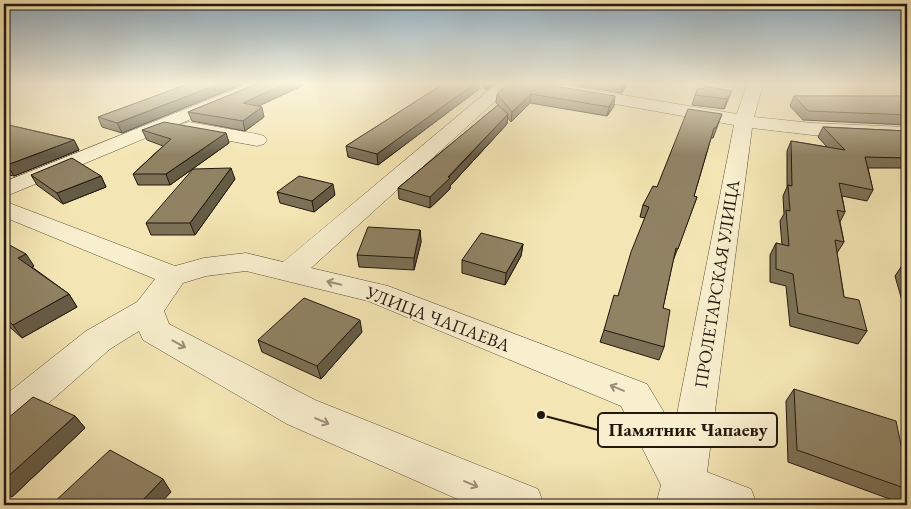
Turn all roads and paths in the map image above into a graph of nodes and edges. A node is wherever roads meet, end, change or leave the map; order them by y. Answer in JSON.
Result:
{"nodes":[{"id":1,"x":204,"y":108,"type":"edge"},
{"id":2,"x":479,"y":108,"type":"edge"},
{"id":3,"x":667,"y":108,"type":"edge"},
{"id":4,"x":748,"y":108,"type":"edge"},
{"id":5,"x":744,"y":121,"type":"junction"},
{"id":6,"x":165,"y":124,"type":"junction"},
{"id":7,"x":907,"y":133,"type":"edge"},
{"id":8,"x":257,"y":140,"type":"dead end"},
{"id":9,"x":4,"y":190,"type":"edge"},
{"id":10,"x":4,"y":208,"type":"edge"},
{"id":11,"x":289,"y":272,"type":"junction"},
{"id":12,"x":172,"y":276,"type":"junction"},
{"id":13,"x":148,"y":310,"type":"junction"},
{"id":14,"x":4,"y":418,"type":"edge"},
{"id":15,"x":672,"y":498,"type":"edge"},
{"id":16,"x":522,"y":505,"type":"edge"},
{"id":17,"x":735,"y":505,"type":"edge"}],
"edges":[{"from":1,"to":6,"type":"street"},
{"from":2,"to":11,"type":"street"},
{"from":3,"to":5,"type":"street"},
{"from":4,"to":5,"type":"street","name":"ПРОЛЕТАРСКАЯ УЛИЦА"},
{"from":5,"to":7,"type":"street"},
{"from":5,"to":15,"type":"street","name":"ПРОЛЕТАРСКАЯ УЛИЦА"},
{"from":6,"to":8,"type":"street"},
{"from":6,"to":9,"type":"street"},
{"from":10,"to":12,"type":"street"},
{"from":11,"to":12,"type":"street","name":"УЛИЦА ЧАПАЕВА"},
{"from":15,"to":11,"type":"street","name":"УЛИЦА ЧАПАЕВА","one_way":true},
{"from":12,"to":13,"type":"street"},
{"from":13,"to":14,"type":"street"},
{"from":13,"to":16,"type":"street","one_way":true},
{"from":15,"to":17,"type":"street"}]}
